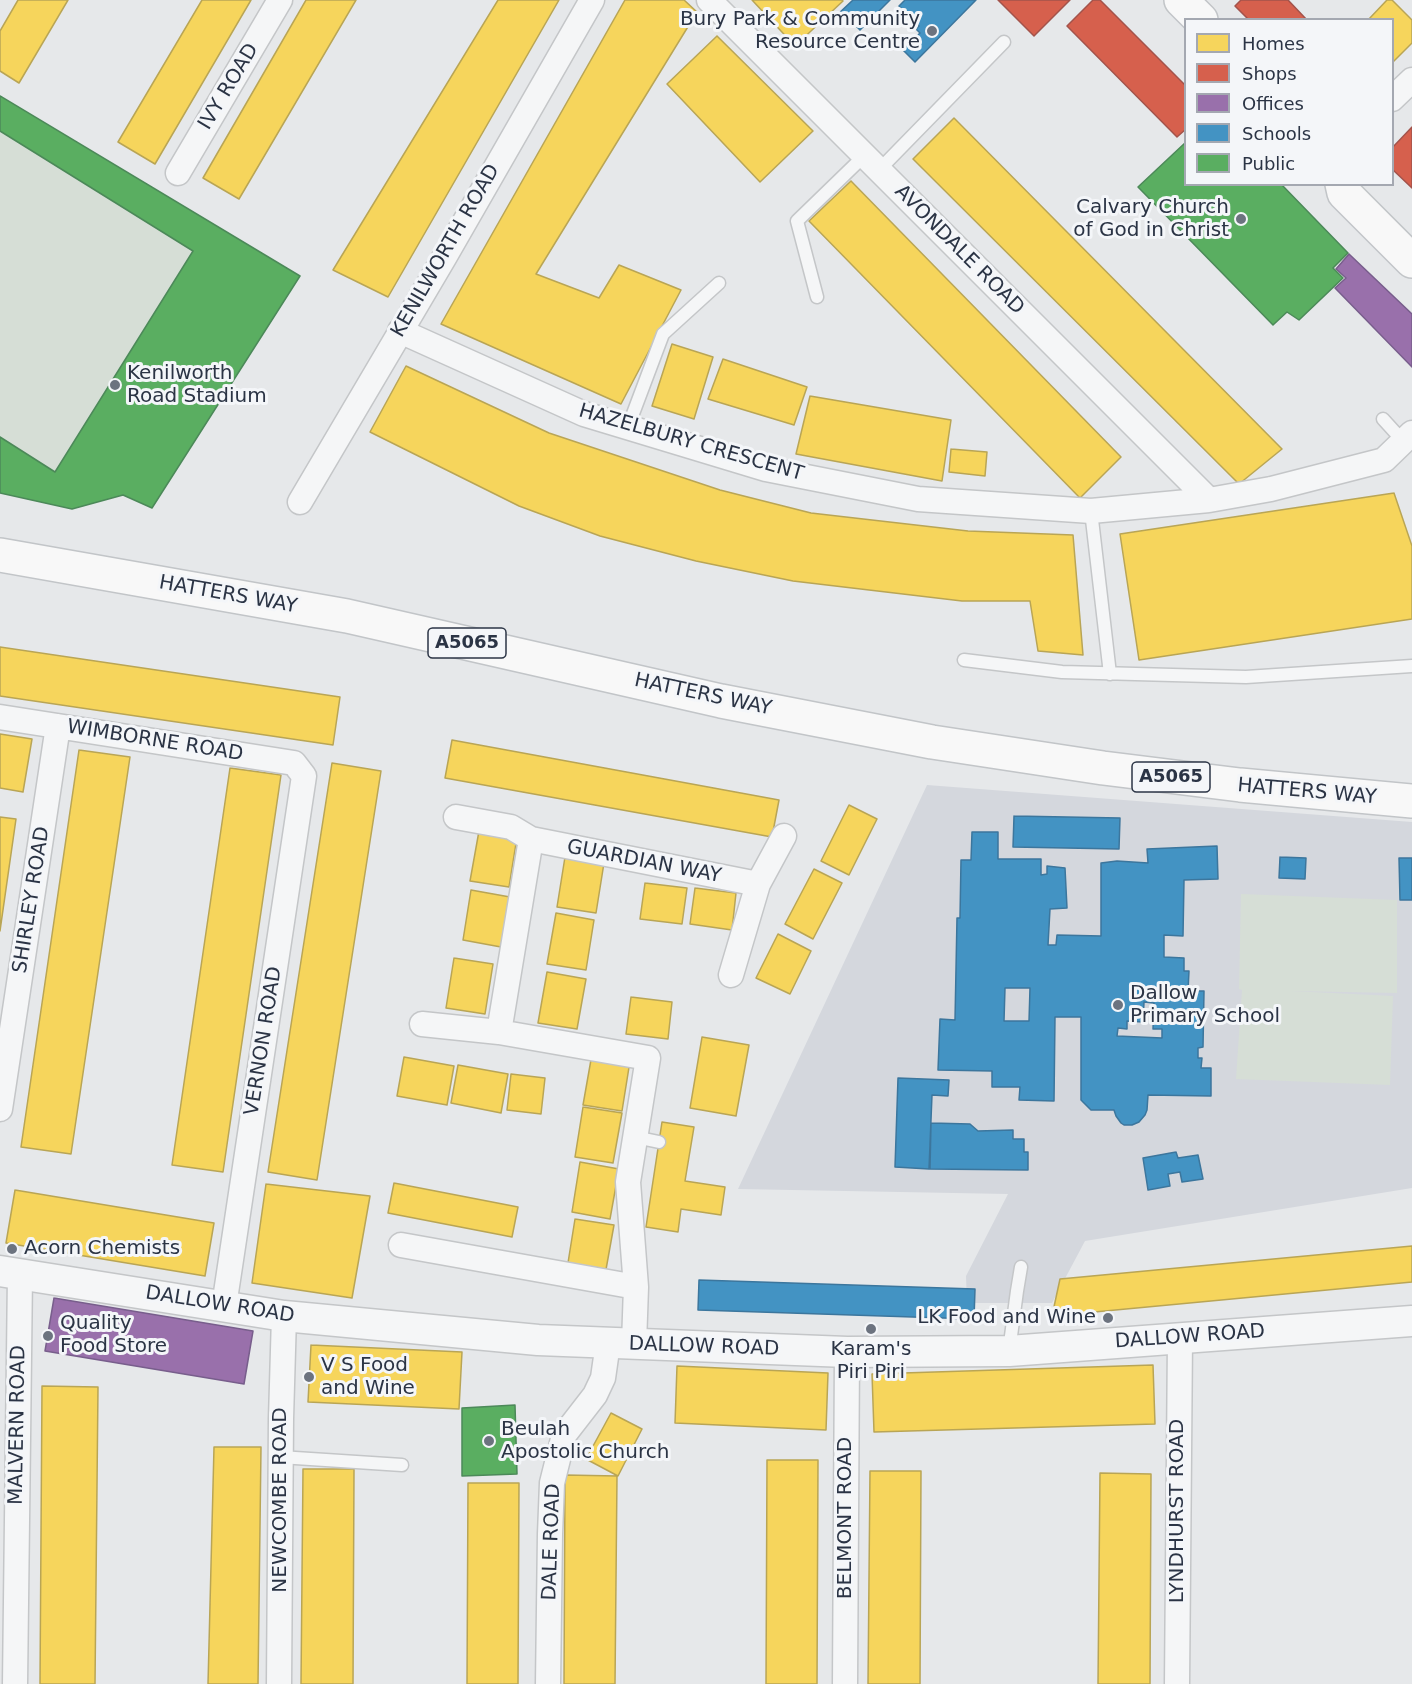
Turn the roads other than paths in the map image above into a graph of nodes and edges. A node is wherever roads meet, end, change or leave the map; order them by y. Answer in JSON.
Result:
{"nodes":[{"id":1,"x":280,"y":0,"type":"edge"},
{"id":2,"x":592,"y":0,"type":"edge"},
{"id":3,"x":709,"y":0,"type":"edge"},
{"id":4,"x":1181,"y":0,"type":"edge"},
{"id":5,"x":1199,"y":18,"type":"edge"},
{"id":6,"x":1005,"y":42,"type":"dead end"},
{"id":7,"x":1412,"y":80,"type":"edge"},
{"id":8,"x":1394,"y":97,"type":"edge"},
{"id":9,"x":872,"y":163,"type":"junction"},
{"id":10,"x":178,"y":173,"type":"dead end"},
{"id":11,"x":1342,"y":186,"type":"edge"},
{"id":12,"x":1367,"y":186,"type":"edge"},
{"id":13,"x":1412,"y":231,"type":"edge"},
{"id":14,"x":1412,"y":261,"type":"edge"},
{"id":15,"x":719,"y":282,"type":"dead end"},
{"id":16,"x":817,"y":297,"type":"dead end"},
{"id":17,"x":400,"y":331,"type":"junction"},
{"id":18,"x":1383,"y":419,"type":"dead end"},
{"id":19,"x":628,"y":427,"type":"junction"},
{"id":20,"x":1408,"y":437,"type":"edge"},
{"id":21,"x":1209,"y":500,"type":"junction"},
{"id":22,"x":300,"y":502,"type":"dead end"},
{"id":23,"x":1091,"y":511,"type":"junction"},
{"id":24,"x":0,"y":555,"type":"edge"},
{"id":25,"x":964,"y":660,"type":"dead end"},
{"id":26,"x":1412,"y":666,"type":"edge"},
{"id":27,"x":1110,"y":674,"type":"junction"},
{"id":28,"x":0,"y":717,"type":"edge"},
{"id":29,"x":58,"y":726,"type":"junction"},
{"id":30,"x":304,"y":776,"type":"joint"},
{"id":31,"x":1412,"y":801,"type":"edge"},
{"id":32,"x":456,"y":817,"type":"dead end"},
{"id":33,"x":784,"y":836,"type":"dead end"},
{"id":34,"x":531,"y":840,"type":"junction"},
{"id":35,"x":758,"y":884,"type":"junction"},
{"id":36,"x":731,"y":975,"type":"dead end"},
{"id":37,"x":422,"y":1024,"type":"dead end"},
{"id":38,"x":499,"y":1032,"type":"junction"},
{"id":39,"x":0,"y":1109,"type":"edge"},
{"id":40,"x":635,"y":1137,"type":"junction"},
{"id":41,"x":659,"y":1142,"type":"dead end"},
{"id":42,"x":401,"y":1245,"type":"dead end"},
{"id":43,"x":1022,"y":1267,"type":"dead end"},
{"id":44,"x":10,"y":1273,"type":"edge"},
{"id":45,"x":636,"y":1287,"type":"junction"},
{"id":46,"x":224,"y":1306,"type":"junction"},
{"id":47,"x":284,"y":1316,"type":"junction"},
{"id":48,"x":1412,"y":1321,"type":"edge"},
{"id":49,"x":1180,"y":1338,"type":"junction"},
{"id":50,"x":621,"y":1343,"type":"junction"},
{"id":51,"x":1009,"y":1351,"type":"junction"},
{"id":52,"x":847,"y":1352,"type":"junction"},
{"id":53,"x":280,"y":1457,"type":"junction"},
{"id":54,"x":402,"y":1465,"type":"dead end"},
{"id":55,"x":15,"y":1684,"type":"edge"},
{"id":56,"x":279,"y":1684,"type":"edge"},
{"id":57,"x":548,"y":1684,"type":"edge"},
{"id":58,"x":845,"y":1684,"type":"edge"},
{"id":59,"x":1177,"y":1684,"type":"edge"}],
"edges":[{"from":1,"to":10,"type":"street","name":"IVY ROAD"},
{"from":2,"to":17,"type":"street","name":"KENILWORTH ROAD"},
{"from":3,"to":9,"type":"street","name":"AVONDALE ROAD"},
{"from":4,"to":5,"type":"main road"},
{"from":6,"to":9,"type":"lane"},
{"from":7,"to":8,"type":"street"},
{"from":9,"to":16,"type":"lane"},
{"from":9,"to":21,"type":"street","name":"AVONDALE ROAD"},
{"from":11,"to":14,"type":"main road"},
{"from":12,"to":13,"type":"main road"},
{"from":15,"to":19,"type":"lane"},
{"from":17,"to":19,"type":"street","name":"HAZELBURY CRESCENT"},
{"from":17,"to":22,"type":"street","name":"KENILWORTH ROAD"},
{"from":18,"to":20,"type":"lane"},
{"from":19,"to":23,"type":"street","name":"HAZELBURY CRESCENT"},
{"from":20,"to":21,"type":"street","name":"HAZELBURY CRESCENT"},
{"from":21,"to":23,"type":"street","name":"HAZELBURY CRESCENT"},
{"from":23,"to":27,"type":"lane"},
{"from":24,"to":31,"type":"main road","name":"HATTERS WAY","number":"A5065"},
{"from":25,"to":27,"type":"lane"},
{"from":26,"to":27,"type":"lane"},
{"from":28,"to":29,"type":"street","name":"WIMBORNE ROAD"},
{"from":29,"to":30,"type":"street","name":"WIMBORNE ROAD"},
{"from":29,"to":39,"type":"street","name":"SHIRLEY ROAD"},
{"from":30,"to":46,"type":"street","name":"VERNON ROAD"},
{"from":32,"to":34,"type":"street","name":"GUARDIAN WAY"},
{"from":33,"to":35,"type":"street"},
{"from":34,"to":35,"type":"street","name":"GUARDIAN WAY"},
{"from":34,"to":38,"type":"street"},
{"from":35,"to":36,"type":"street"},
{"from":37,"to":38,"type":"street"},
{"from":38,"to":40,"type":"street"},
{"from":40,"to":41,"type":"lane"},
{"from":40,"to":45,"type":"street"},
{"from":42,"to":45,"type":"street"},
{"from":43,"to":51,"type":"lane"},
{"from":44,"to":46,"type":"street","name":"DALLOW ROAD"},
{"from":44,"to":55,"type":"street","name":"MALVERN ROAD"},
{"from":45,"to":50,"type":"street"},
{"from":46,"to":47,"type":"street","name":"DALLOW ROAD"},
{"from":47,"to":50,"type":"street","name":"DALLOW ROAD"},
{"from":47,"to":53,"type":"street","name":"NEWCOMBE ROAD"},
{"from":48,"to":49,"type":"street","name":"DALLOW ROAD"},
{"from":49,"to":51,"type":"street","name":"DALLOW ROAD"},
{"from":49,"to":59,"type":"street","name":"LYNDHURST ROAD"},
{"from":50,"to":52,"type":"street","name":"DALLOW ROAD"},
{"from":50,"to":57,"type":"street","name":"DALE ROAD"},
{"from":51,"to":52,"type":"street","name":"DALLOW ROAD"},
{"from":52,"to":58,"type":"street","name":"BELMONT ROAD"},
{"from":53,"to":54,"type":"lane"},
{"from":53,"to":56,"type":"street","name":"NEWCOMBE ROAD"}]}
